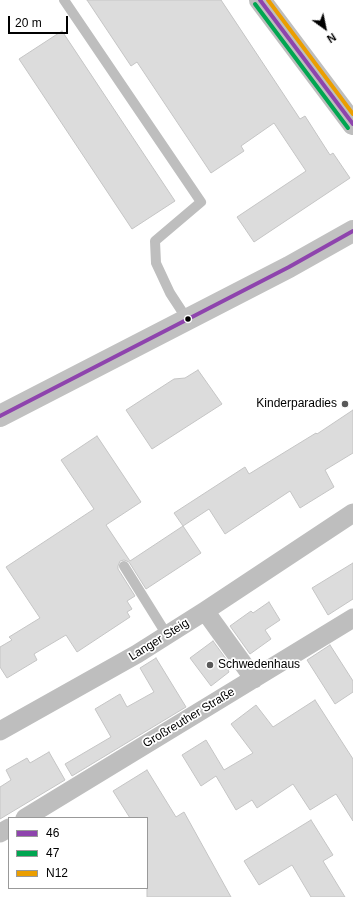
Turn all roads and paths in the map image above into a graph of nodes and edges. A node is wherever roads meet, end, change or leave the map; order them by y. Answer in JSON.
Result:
{"nodes":[{"id":1,"x":64,"y":0,"type":"edge"},
{"id":2,"x":260,"y":0,"type":"edge"},
{"id":3,"x":353,"y":124,"type":"edge"},
{"id":4,"x":353,"y":231,"type":"edge"},
{"id":5,"x":187,"y":319,"type":"junction"},
{"id":6,"x":0,"y":416,"type":"edge"},
{"id":7,"x":353,"y":512,"type":"edge"},
{"id":8,"x":124,"y":566,"type":"dead end"},
{"id":9,"x":204,"y":611,"type":"junction"},
{"id":10,"x":353,"y":618,"type":"edge"},
{"id":11,"x":167,"y":635,"type":"junction"},
{"id":12,"x":254,"y":679,"type":"junction"},
{"id":13,"x":0,"y":731,"type":"edge"},
{"id":14,"x":27,"y":817,"type":"edge"}],
"edges":[{"from":1,"to":5,"type":"lane"},
{"from":2,"to":3,"type":"street"},
{"from":4,"to":5,"type":"main road"},
{"from":5,"to":6,"type":"main road"},
{"from":7,"to":9,"type":"street","name":"Langer Steig"},
{"from":8,"to":11,"type":"lane"},
{"from":9,"to":11,"type":"street","name":"Langer Steig"},
{"from":9,"to":12,"type":"street"},
{"from":10,"to":12,"type":"street","name":"Großreuther Straße"},
{"from":11,"to":13,"type":"street","name":"Langer Steig"},
{"from":12,"to":14,"type":"street","name":"Großreuther Straße"}]}
